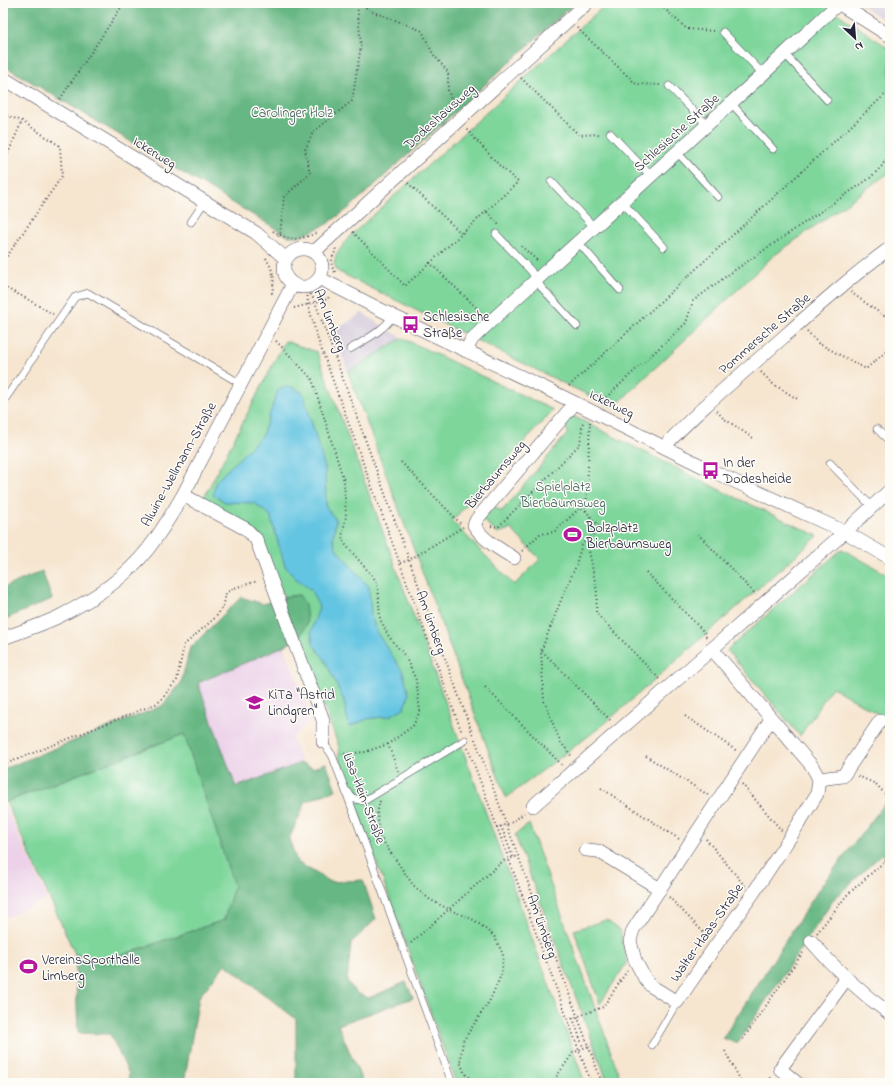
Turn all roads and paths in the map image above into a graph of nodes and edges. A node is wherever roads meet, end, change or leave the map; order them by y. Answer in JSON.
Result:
{"nodes":[{"id":1,"x":124,"y":3,"type":"edge"},
{"id":2,"x":358,"y":3,"type":"edge"},
{"id":3,"x":587,"y":3,"type":"edge"},
{"id":4,"x":658,"y":3,"type":"edge"},
{"id":5,"x":839,"y":3,"type":"edge"},
{"id":6,"x":575,"y":26,"type":"dead end"},
{"id":7,"x":723,"y":32,"type":"joint"},
{"id":8,"x":890,"y":36,"type":"edge"},
{"id":9,"x":786,"y":54,"type":"junction"},
{"id":10,"x":763,"y":74,"type":"junction"},
{"id":11,"x":520,"y":77,"type":"dead end"},
{"id":12,"x":3,"y":78,"type":"edge"},
{"id":13,"x":669,"y":86,"type":"joint"},
{"id":14,"x":890,"y":90,"type":"edge"},
{"id":15,"x":827,"y":100,"type":"dead end"},
{"id":16,"x":731,"y":103,"type":"junction"},
{"id":17,"x":54,"y":108,"type":"junction"},
{"id":18,"x":3,"y":114,"type":"edge"},
{"id":19,"x":22,"y":121,"type":"junction"},
{"id":20,"x":461,"y":124,"type":"junction"},
{"id":21,"x":707,"y":125,"type":"junction"},
{"id":22,"x":610,"y":133,"type":"joint"},
{"id":23,"x":773,"y":149,"type":"dead end"},
{"id":24,"x":677,"y":152,"type":"junction"},
{"id":25,"x":890,"y":152,"type":"edge"},
{"id":26,"x":3,"y":165,"type":"edge"},
{"id":27,"x":651,"y":176,"type":"junction"},
{"id":28,"x":406,"y":181,"type":"dead end"},
{"id":29,"x":551,"y":181,"type":"dead end"},
{"id":30,"x":718,"y":196,"type":"dead end"},
{"id":31,"x":205,"y":201,"type":"junction"},
{"id":32,"x":622,"y":202,"type":"junction"},
{"id":33,"x":191,"y":222,"type":"dead end"},
{"id":34,"x":594,"y":227,"type":"junction"},
{"id":35,"x":352,"y":231,"type":"dead end"},
{"id":36,"x":462,"y":234,"type":"junction"},
{"id":37,"x":496,"y":234,"type":"dead end"},
{"id":38,"x":578,"y":242,"type":"junction"},
{"id":39,"x":272,"y":246,"type":"junction"},
{"id":40,"x":664,"y":247,"type":"dead end"},
{"id":41,"x":890,"y":248,"type":"edge"},
{"id":42,"x":314,"y":252,"type":"junction"},
{"id":43,"x":286,"y":259,"type":"junction"},
{"id":44,"x":3,"y":262,"type":"edge"},
{"id":45,"x":430,"y":263,"type":"junction"},
{"id":46,"x":319,"y":278,"type":"junction"},
{"id":47,"x":536,"y":280,"type":"junction"},
{"id":48,"x":293,"y":284,"type":"junction"},
{"id":49,"x":843,"y":284,"type":"junction"},
{"id":50,"x":3,"y":286,"type":"edge"},
{"id":51,"x":307,"y":287,"type":"junction"},
{"id":52,"x":620,"y":290,"type":"dead end"},
{"id":53,"x":289,"y":304,"type":"junction"},
{"id":54,"x":393,"y":316,"type":"junction"},
{"id":55,"x":61,"y":318,"type":"junction"},
{"id":56,"x":890,"y":320,"type":"edge"},
{"id":57,"x":491,"y":321,"type":"junction"},
{"id":58,"x":800,"y":323,"type":"junction"},
{"id":59,"x":577,"y":326,"type":"dead end"},
{"id":60,"x":267,"y":336,"type":"junction"},
{"id":61,"x":890,"y":348,"type":"edge"},
{"id":62,"x":350,"y":349,"type":"dead end"},
{"id":63,"x":466,"y":351,"type":"junction"},
{"id":64,"x":754,"y":363,"type":"junction"},
{"id":65,"x":241,"y":384,"type":"junction"},
{"id":66,"x":569,"y":400,"type":"junction"},
{"id":67,"x":799,"y":400,"type":"dead end"},
{"id":68,"x":3,"y":402,"type":"edge"},
{"id":69,"x":709,"y":402,"type":"junction"},
{"id":70,"x":591,"y":411,"type":"junction"},
{"id":71,"x":877,"y":428,"type":"dead end"},
{"id":72,"x":753,"y":438,"type":"dead end"},
{"id":73,"x":890,"y":442,"type":"edge"},
{"id":74,"x":664,"y":447,"type":"junction"},
{"id":75,"x":401,"y":462,"type":"dead end"},
{"id":76,"x":830,"y":463,"type":"dead end"},
{"id":77,"x":890,"y":490,"type":"edge"},
{"id":78,"x":183,"y":495,"type":"junction"},
{"id":79,"x":872,"y":507,"type":"junction"},
{"id":80,"x":586,"y":511,"type":"junction"},
{"id":81,"x":463,"y":526,"type":"dead end"},
{"id":82,"x":845,"y":532,"type":"junction"},
{"id":83,"x":698,"y":534,"type":"dead end"},
{"id":84,"x":587,"y":540,"type":"junction"},
{"id":85,"x":514,"y":558,"type":"joint"},
{"id":86,"x":890,"y":558,"type":"edge"},
{"id":87,"x":646,"y":572,"type":"dead end"},
{"id":88,"x":270,"y":577,"type":"junction"},
{"id":89,"x":764,"y":603,"type":"junction"},
{"id":90,"x":3,"y":638,"type":"edge"},
{"id":91,"x":712,"y":649,"type":"junction"},
{"id":92,"x":542,"y":651,"type":"junction"},
{"id":93,"x":485,"y":687,"type":"dead end"},
{"id":94,"x":668,"y":688,"type":"junction"},
{"id":95,"x":684,"y":716,"type":"dead end"},
{"id":96,"x":771,"y":719,"type":"junction"},
{"id":97,"x":880,"y":721,"type":"dead end"},
{"id":98,"x":620,"y":730,"type":"junction"},
{"id":99,"x":465,"y":740,"type":"junction"},
{"id":100,"x":323,"y":742,"type":"joint"},
{"id":101,"x":388,"y":744,"type":"junction"},
{"id":102,"x":332,"y":754,"type":"junction"},
{"id":103,"x":646,"y":756,"type":"dead end"},
{"id":104,"x":746,"y":757,"type":"junction"},
{"id":105,"x":3,"y":765,"type":"edge"},
{"id":106,"x":575,"y":770,"type":"junction"},
{"id":107,"x":847,"y":771,"type":"junction"},
{"id":108,"x":734,"y":774,"type":"junction"},
{"id":109,"x":402,"y":779,"type":"junction"},
{"id":110,"x":819,"y":780,"type":"junction"},
{"id":111,"x":601,"y":788,"type":"dead end"},
{"id":112,"x":345,"y":789,"type":"junction"},
{"id":113,"x":383,"y":790,"type":"junction"},
{"id":114,"x":886,"y":794,"type":"dead end"},
{"id":115,"x":717,"y":801,"type":"junction"},
{"id":116,"x":533,"y":806,"type":"joint"},
{"id":117,"x":506,"y":824,"type":"junction"},
{"id":118,"x":501,"y":826,"type":"junction"},
{"id":119,"x":496,"y":828,"type":"junction"},
{"id":120,"x":698,"y":830,"type":"junction"},
{"id":121,"x":789,"y":839,"type":"junction"},
{"id":122,"x":688,"y":845,"type":"junction"},
{"id":123,"x":586,"y":850,"type":"dead end"},
{"id":124,"x":518,"y":856,"type":"junction"},
{"id":125,"x":513,"y":857,"type":"junction"},
{"id":126,"x":890,"y":858,"type":"edge"},
{"id":127,"x":508,"y":859,"type":"junction"},
{"id":128,"x":885,"y":861,"type":"junction"},
{"id":129,"x":890,"y":865,"type":"edge"},
{"id":130,"x":660,"y":889,"type":"junction"},
{"id":131,"x":752,"y":895,"type":"junction"},
{"id":132,"x":450,"y":910,"type":"junction"},
{"id":133,"x":811,"y":941,"type":"junction"},
{"id":134,"x":716,"y":945,"type":"junction"},
{"id":135,"x":403,"y":950,"type":"junction"},
{"id":136,"x":635,"y":960,"type":"junction"},
{"id":137,"x":847,"y":978,"type":"junction"},
{"id":138,"x":677,"y":1002,"type":"junction"},
{"id":139,"x":890,"y":1014,"type":"edge"},
{"id":140,"x":578,"y":1017,"type":"junction"},
{"id":141,"x":573,"y":1018,"type":"junction"},
{"id":142,"x":568,"y":1020,"type":"junction"},
{"id":143,"x":744,"y":1039,"type":"dead end"},
{"id":144,"x":652,"y":1044,"type":"dead end"},
{"id":145,"x":588,"y":1046,"type":"junction"},
{"id":146,"x":583,"y":1047,"type":"junction"},
{"id":147,"x":579,"y":1049,"type":"junction"},
{"id":148,"x":725,"y":1051,"type":"dead end"},
{"id":149,"x":452,"y":1083,"type":"edge"},
{"id":150,"x":477,"y":1083,"type":"edge"},
{"id":151,"x":552,"y":1083,"type":"edge"},
{"id":152,"x":591,"y":1083,"type":"edge"},
{"id":153,"x":602,"y":1083,"type":"edge"},
{"id":154,"x":742,"y":1083,"type":"edge"},
{"id":155,"x":797,"y":1083,"type":"edge"}],
"edges":[{"from":1,"to":17,"type":"path"},
{"from":2,"to":20,"type":"path"},
{"from":2,"to":39,"type":"path"},
{"from":3,"to":20,"type":"street","name":"Dodeshausweg"},
{"from":4,"to":7,"type":"path"},
{"from":5,"to":8,"type":"street"},
{"from":5,"to":9,"type":"street","name":"Schlesische Straße"},
{"from":6,"to":13,"type":"path"},
{"from":7,"to":10,"type":"lane"},
{"from":9,"to":10,"type":"street","name":"Schlesische Straße"},
{"from":9,"to":15,"type":"lane"},
{"from":10,"to":16,"type":"street","name":"Schlesische Straße"},
{"from":11,"to":22,"type":"path"},
{"from":12,"to":17,"type":"street","name":"Ickerweg"},
{"from":13,"to":21,"type":"lane"},
{"from":14,"to":66,"type":"path"},
{"from":16,"to":21,"type":"street","name":"Schlesische Straße"},
{"from":16,"to":23,"type":"lane"},
{"from":17,"to":31,"type":"street","name":"Ickerweg"},
{"from":18,"to":19,"type":"path"},
{"from":19,"to":26,"type":"path"},
{"from":19,"to":44,"type":"path"},
{"from":20,"to":36,"type":"path"},
{"from":20,"to":42,"type":"street","name":"Dodeshausweg"},
{"from":21,"to":24,"type":"street","name":"Schlesische Straße"},
{"from":22,"to":27,"type":"lane"},
{"from":24,"to":27,"type":"street","name":"Schlesische Straße"},
{"from":24,"to":30,"type":"lane"},
{"from":25,"to":70,"type":"path"},
{"from":27,"to":32,"type":"street","name":"Schlesische Straße"},
{"from":28,"to":36,"type":"path"},
{"from":29,"to":34,"type":"lane"},
{"from":31,"to":33,"type":"lane"},
{"from":31,"to":39,"type":"street","name":"Ickerweg"},
{"from":32,"to":34,"type":"street","name":"Schlesische Straße"},
{"from":32,"to":40,"type":"lane"},
{"from":34,"to":38,"type":"street","name":"Schlesische Straße"},
{"from":35,"to":45,"type":"path"},
{"from":36,"to":45,"type":"path"},
{"from":37,"to":47,"type":"lane"},
{"from":38,"to":47,"type":"street","name":"Schlesische Straße"},
{"from":38,"to":52,"type":"lane"},
{"from":39,"to":43,"type":"street","name":"Ickerweg"},
{"from":39,"to":53,"type":"path"},
{"from":41,"to":49,"type":"street","name":"Pommersche Straße"},
{"from":42,"to":43,"type":"street"},
{"from":42,"to":46,"type":"street"},
{"from":43,"to":48,"type":"street"},
{"from":45,"to":57,"type":"path"},
{"from":46,"to":51,"type":"street"},
{"from":46,"to":54,"type":"street","name":"Ickerweg"},
{"from":47,"to":57,"type":"street","name":"Schlesische Straße"},
{"from":47,"to":59,"type":"lane"},
{"from":48,"to":51,"type":"street"},
{"from":48,"to":53,"type":"street","name":"Alwine-Wellmann-Straße"},
{"from":49,"to":56,"type":"path"},
{"from":49,"to":58,"type":"street","name":"Pommersche Straße"},
{"from":50,"to":55,"type":"path"},
{"from":51,"to":99,"type":"path","name":"Am Limberg"},
{"from":51,"to":117,"type":"path","name":"Am Limberg"},
{"from":53,"to":60,"type":"street","name":"Alwine-Wellmann-Straße"},
{"from":54,"to":62,"type":"lane"},
{"from":54,"to":63,"type":"street","name":"Ickerweg"},
{"from":55,"to":65,"type":"lane"},
{"from":55,"to":68,"type":"lane"},
{"from":57,"to":63,"type":"street","name":"Schlesische Straße"},
{"from":58,"to":61,"type":"path"},
{"from":58,"to":64,"type":"street","name":"Pommersche Straße"},
{"from":60,"to":65,"type":"street","name":"Alwine-Wellmann-Straße"},
{"from":60,"to":101,"type":"path"},
{"from":63,"to":66,"type":"street","name":"Ickerweg"},
{"from":64,"to":67,"type":"path"},
{"from":64,"to":69,"type":"street","name":"Pommersche Straße"},
{"from":65,"to":78,"type":"street","name":"Alwine-Wellmann-Straße"},
{"from":66,"to":70,"type":"street","name":"Ickerweg"},
{"from":66,"to":85,"type":"street","name":"Bierbaumsweg"},
{"from":69,"to":72,"type":"path"},
{"from":69,"to":74,"type":"street","name":"Pommersche Straße"},
{"from":70,"to":74,"type":"street","name":"Ickerweg"},
{"from":70,"to":80,"type":"path"},
{"from":71,"to":73,"type":"lane"},
{"from":74,"to":82,"type":"street","name":"Ickerweg"},
{"from":75,"to":81,"type":"path"},
{"from":76,"to":79,"type":"lane"},
{"from":77,"to":79,"type":"street"},
{"from":78,"to":88,"type":"street","name":"Lisa-Hein-Straße"},
{"from":78,"to":90,"type":"street","name":"Alwine-Wellmann-Straße"},
{"from":79,"to":82,"type":"street"},
{"from":80,"to":84,"type":"path"},
{"from":80,"to":85,"type":"path"},
{"from":82,"to":86,"type":"street","name":"Ickerweg"},
{"from":82,"to":89,"type":"street"},
{"from":83,"to":89,"type":"path"},
{"from":84,"to":92,"type":"path"},
{"from":84,"to":94,"type":"path"},
{"from":87,"to":91,"type":"path"},
{"from":88,"to":100,"type":"street","name":"Lisa-Hein-Straße"},
{"from":88,"to":105,"type":"path"},
{"from":89,"to":91,"type":"street"},
{"from":91,"to":94,"type":"street"},
{"from":91,"to":96,"type":"street"},
{"from":92,"to":98,"type":"path"},
{"from":92,"to":106,"type":"path"},
{"from":93,"to":106,"type":"path"},
{"from":94,"to":98,"type":"street"},
{"from":95,"to":104,"type":"path"},
{"from":96,"to":104,"type":"street","name":"Walter-Haas-Straße"},
{"from":96,"to":110,"type":"street"},
{"from":97,"to":107,"type":"street"},
{"from":98,"to":106,"type":"street"},
{"from":99,"to":109,"type":"lane"},
{"from":99,"to":119,"type":"path","name":"Am Limberg"},
{"from":100,"to":102,"type":"lane","name":"Lisa-Hein-Straße"},
{"from":101,"to":102,"type":"path"},
{"from":101,"to":109,"type":"path"},
{"from":102,"to":112,"type":"lane","name":"Lisa-Hein-Straße"},
{"from":103,"to":115,"type":"path"},
{"from":104,"to":108,"type":"street","name":"Walter-Haas-Straße"},
{"from":106,"to":116,"type":"street"},
{"from":107,"to":110,"type":"street"},
{"from":107,"to":114,"type":"path"},
{"from":108,"to":115,"type":"street","name":"Walter-Haas-Straße"},
{"from":108,"to":121,"type":"path"},
{"from":109,"to":113,"type":"lane"},
{"from":110,"to":121,"type":"street","name":"Walter-Haas-Straße"},
{"from":111,"to":122,"type":"path"},
{"from":112,"to":113,"type":"lane"},
{"from":112,"to":135,"type":"lane","name":"Lisa-Hein-Straße"},
{"from":113,"to":132,"type":"path"},
{"from":115,"to":120,"type":"street","name":"Walter-Haas-Straße"},
{"from":116,"to":117,"type":"path"},
{"from":117,"to":118,"type":"path"},
{"from":117,"to":124,"type":"path","name":"Am Limberg"},
{"from":118,"to":119,"type":"path"},
{"from":118,"to":125,"type":"path"},
{"from":119,"to":127,"type":"path","name":"Am Limberg"},
{"from":120,"to":122,"type":"street","name":"Walter-Haas-Straße"},
{"from":120,"to":131,"type":"path"},
{"from":121,"to":131,"type":"street","name":"Walter-Haas-Straße"},
{"from":122,"to":130,"type":"street","name":"Walter-Haas-Straße"},
{"from":123,"to":130,"type":"street"},
{"from":124,"to":125,"type":"path"},
{"from":124,"to":140,"type":"path","name":"Am Limberg"},
{"from":125,"to":127,"type":"path"},
{"from":126,"to":128,"type":"path"},
{"from":127,"to":132,"type":"path"},
{"from":127,"to":142,"type":"path","name":"Am Limberg"},
{"from":128,"to":129,"type":"path"},
{"from":128,"to":133,"type":"path"},
{"from":130,"to":134,"type":"path"},
{"from":130,"to":136,"type":"street","name":"Walter-Haas-Straße"},
{"from":131,"to":134,"type":"street","name":"Walter-Haas-Straße"},
{"from":132,"to":135,"type":"path"},
{"from":132,"to":150,"type":"path"},
{"from":133,"to":137,"type":"street"},
{"from":133,"to":143,"type":"path"},
{"from":134,"to":138,"type":"street","name":"Walter-Haas-Straße"},
{"from":135,"to":149,"type":"lane","name":"Lisa-Hein-Straße"},
{"from":136,"to":138,"type":"street","name":"Walter-Haas-Straße"},
{"from":136,"to":140,"type":"path"},
{"from":137,"to":139,"type":"street"},
{"from":137,"to":155,"type":"street"},
{"from":138,"to":144,"type":"lane"},
{"from":140,"to":141,"type":"path"},
{"from":140,"to":145,"type":"path","name":"Am Limberg"},
{"from":141,"to":142,"type":"path"},
{"from":141,"to":146,"type":"path"},
{"from":142,"to":147,"type":"path","name":"Am Limberg"},
{"from":145,"to":146,"type":"path"},
{"from":145,"to":153,"type":"path","name":"Am Limberg"},
{"from":146,"to":147,"type":"path"},
{"from":147,"to":151,"type":"path"},
{"from":147,"to":152,"type":"path","name":"Am Limberg"},
{"from":148,"to":154,"type":"path"}]}
